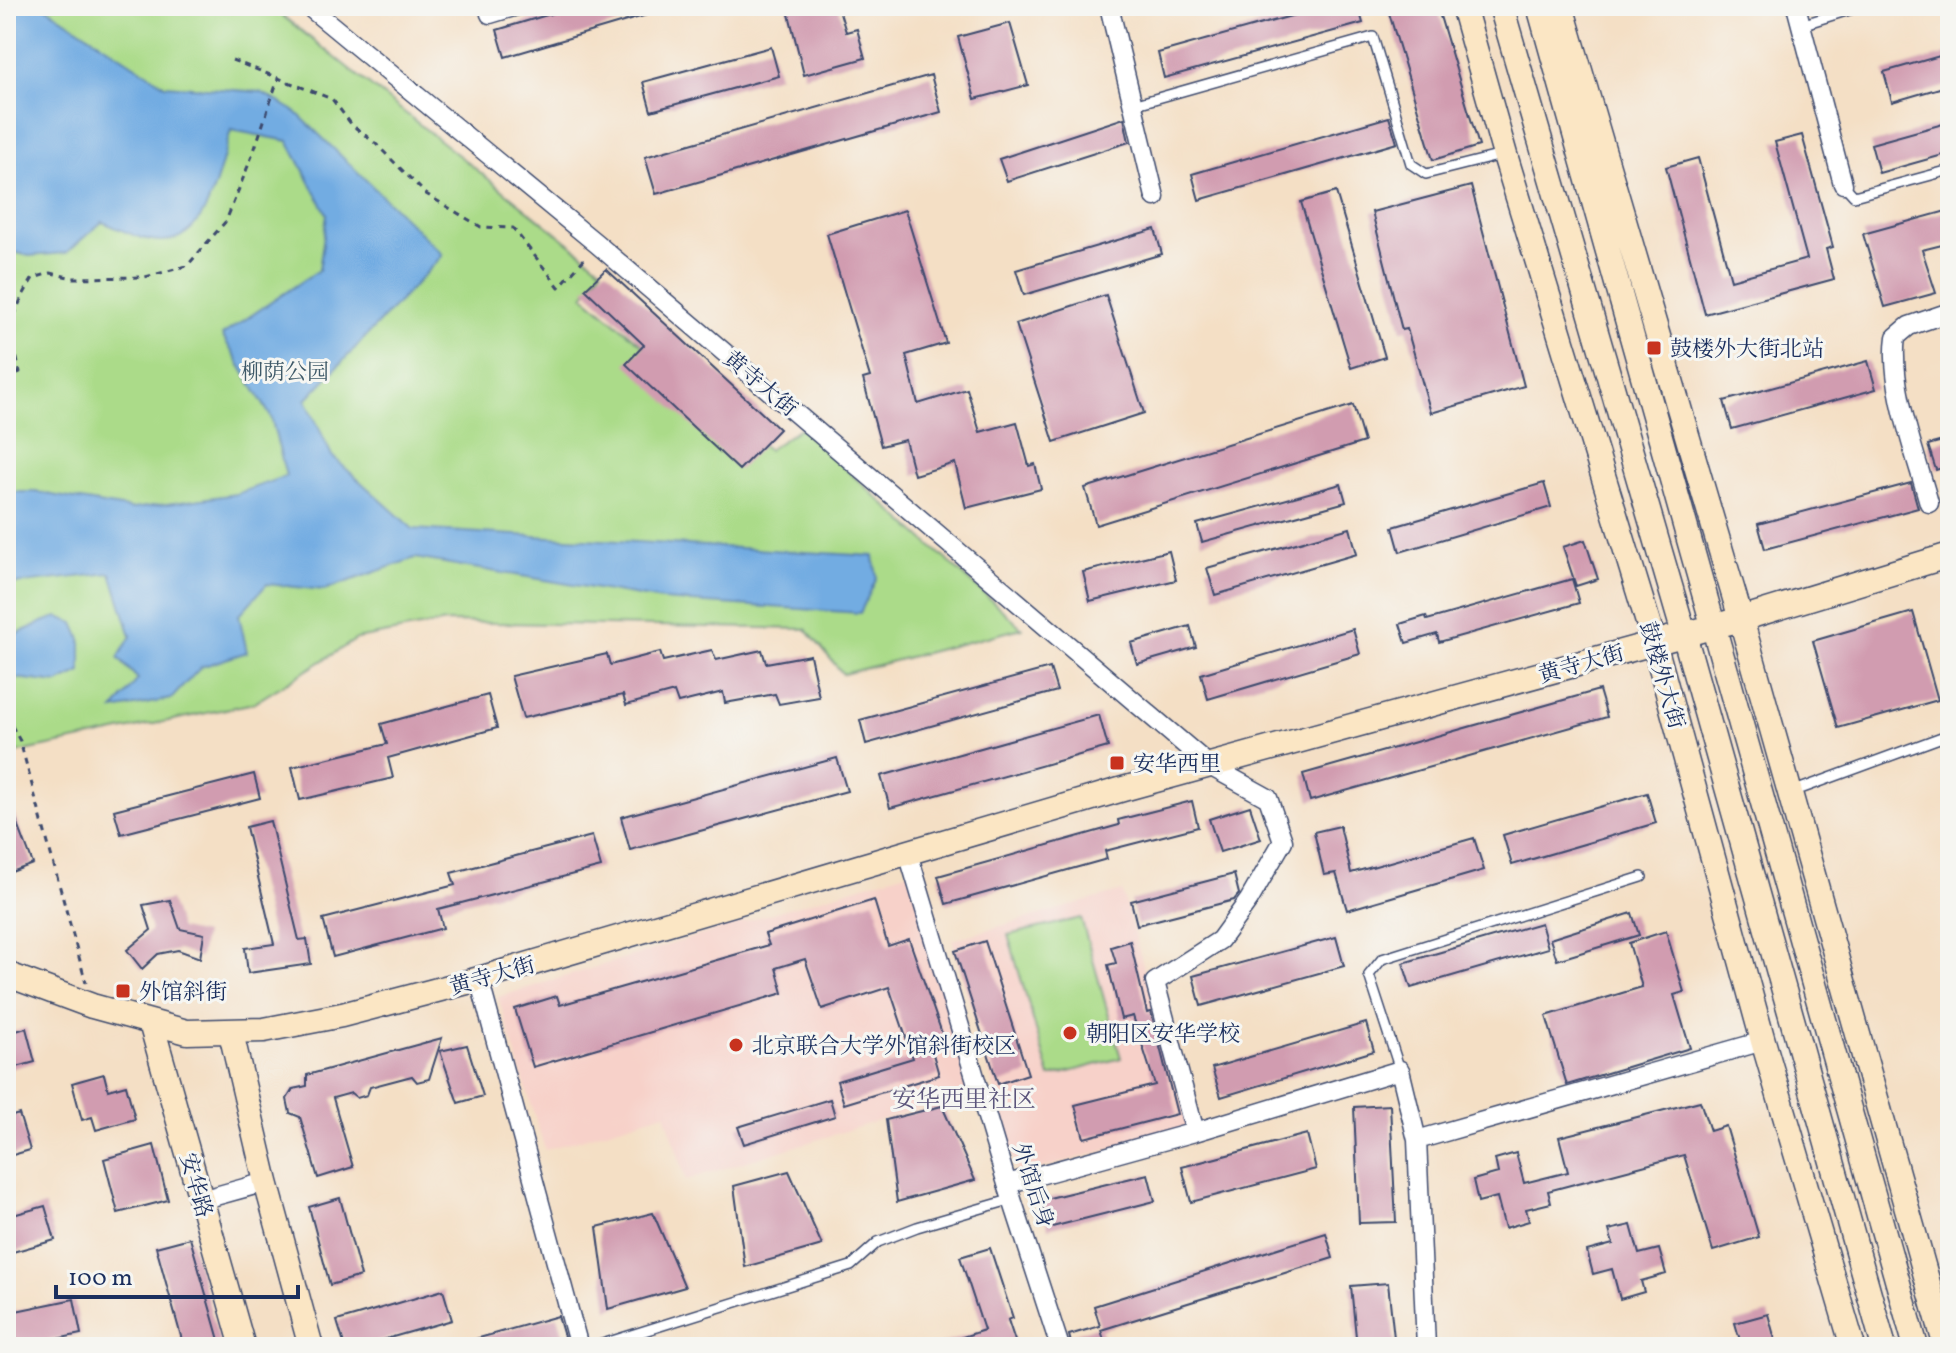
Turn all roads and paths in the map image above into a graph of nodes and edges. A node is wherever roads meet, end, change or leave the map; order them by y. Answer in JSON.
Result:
{"nodes":[{"id":1,"x":308,"y":6,"type":"edge"},
{"id":2,"x":517,"y":6,"type":"edge"},
{"id":3,"x":1109,"y":6,"type":"edge"},
{"id":4,"x":1463,"y":6,"type":"edge"},
{"id":5,"x":1501,"y":6,"type":"edge"},
{"id":6,"x":1539,"y":6,"type":"edge"},
{"id":7,"x":1561,"y":6,"type":"edge"},
{"id":8,"x":1796,"y":6,"type":"edge"},
{"id":9,"x":1862,"y":6,"type":"edge"},
{"id":10,"x":490,"y":14,"type":"dead end"},
{"id":11,"x":1801,"y":25,"type":"junction"},
{"id":12,"x":232,"y":60,"type":"dead end"},
{"id":13,"x":278,"y":80,"type":"junction"},
{"id":14,"x":1133,"y":105,"type":"junction"},
{"id":15,"x":1505,"y":155,"type":"junction"},
{"id":16,"x":1950,"y":170,"type":"edge"},
{"id":17,"x":1843,"y":184,"type":"joint"},
{"id":18,"x":1155,"y":197,"type":"dead end"},
{"id":19,"x":597,"y":244,"type":"junction"},
{"id":20,"x":1950,"y":312,"type":"edge"},
{"id":21,"x":6,"y":378,"type":"edge"},
{"id":22,"x":1929,"y":503,"type":"dead end"},
{"id":23,"x":1950,"y":555,"type":"edge"},
{"id":24,"x":1741,"y":619,"type":"junction"},
{"id":25,"x":1715,"y":626,"type":"junction"},
{"id":26,"x":1684,"y":634,"type":"junction"},
{"id":27,"x":1654,"y":642,"type":"junction"},
{"id":28,"x":6,"y":715,"type":"edge"},
{"id":29,"x":1950,"y":734,"type":"edge"},
{"id":30,"x":1210,"y":766,"type":"junction"},
{"id":31,"x":1788,"y":793,"type":"junction"},
{"id":32,"x":908,"y":853,"type":"junction"},
{"id":33,"x":1642,"y":877,"type":"dead end"},
{"id":34,"x":6,"y":974,"type":"edge"},
{"id":35,"x":479,"y":979,"type":"junction"},
{"id":36,"x":1844,"y":988,"type":"junction"},
{"id":37,"x":92,"y":1006,"type":"junction"},
{"id":38,"x":151,"y":1023,"type":"junction"},
{"id":39,"x":231,"y":1033,"type":"junction"},
{"id":40,"x":1763,"y":1041,"type":"junction"},
{"id":41,"x":1833,"y":1057,"type":"junction"},
{"id":42,"x":1400,"y":1070,"type":"junction"},
{"id":43,"x":1853,"y":1124,"type":"junction"},
{"id":44,"x":1195,"y":1132,"type":"junction"},
{"id":45,"x":1417,"y":1140,"type":"junction"},
{"id":46,"x":1897,"y":1170,"type":"junction"},
{"id":47,"x":266,"y":1182,"type":"junction"},
{"id":48,"x":1010,"y":1191,"type":"junction"},
{"id":49,"x":201,"y":1200,"type":"junction"},
{"id":50,"x":243,"y":1347,"type":"edge"},
{"id":51,"x":311,"y":1347,"type":"edge"},
{"id":52,"x":579,"y":1347,"type":"edge"},
{"id":53,"x":593,"y":1347,"type":"edge"},
{"id":54,"x":1060,"y":1347,"type":"edge"},
{"id":55,"x":1426,"y":1347,"type":"edge"},
{"id":56,"x":1853,"y":1347,"type":"edge"},
{"id":57,"x":1884,"y":1347,"type":"edge"},
{"id":58,"x":1916,"y":1347,"type":"edge"},
{"id":59,"x":1946,"y":1347,"type":"edge"}],
"edges":[{"from":1,"to":19,"type":"street","name":"黄寺大街"},
{"from":2,"to":10,"type":"street"},
{"from":3,"to":14,"type":"street"},
{"from":4,"to":15,"type":"street","name":"鼓楼外大街"},
{"from":5,"to":26,"type":"street","name":"鼓楼外大街"},
{"from":6,"to":25,"type":"street"},
{"from":7,"to":24,"type":"street"},
{"from":8,"to":11,"type":"street"},
{"from":9,"to":11,"type":"lane"},
{"from":11,"to":17,"type":"street"},
{"from":12,"to":13,"type":"path"},
{"from":13,"to":19,"type":"path"},
{"from":13,"to":21,"type":"path"},
{"from":14,"to":15,"type":"lane"},
{"from":14,"to":18,"type":"street"},
{"from":15,"to":27,"type":"street","name":"鼓楼外大街"},
{"from":16,"to":17,"type":"lane"},
{"from":19,"to":30,"type":"street","name":"黄寺大街"},
{"from":20,"to":22,"type":"street"},
{"from":23,"to":24,"type":"street","name":"黄寺大街"},
{"from":24,"to":25,"type":"street","name":"黄寺大街"},
{"from":24,"to":31,"type":"street"},
{"from":25,"to":26,"type":"street","name":"黄寺大街"},
{"from":25,"to":41,"type":"street"},
{"from":26,"to":27,"type":"street","name":"黄寺大街"},
{"from":26,"to":57,"type":"street","name":"鼓楼外大街"},
{"from":27,"to":30,"type":"street","name":"黄寺大街"},
{"from":27,"to":40,"type":"street","name":"鼓楼外大街"},
{"from":28,"to":37,"type":"path"},
{"from":29,"to":31,"type":"lane"},
{"from":30,"to":32,"type":"street","name":"黄寺大街"},
{"from":30,"to":44,"type":"street","name":"黄寺大街"},
{"from":31,"to":36,"type":"street"},
{"from":32,"to":35,"type":"street","name":"黄寺大街"},
{"from":32,"to":48,"type":"street","name":"外馆后身"},
{"from":33,"to":42,"type":"lane"},
{"from":34,"to":37,"type":"street"},
{"from":35,"to":39,"type":"street","name":"黄寺大街"},
{"from":35,"to":52,"type":"street"},
{"from":36,"to":41,"type":"street"},
{"from":36,"to":46,"type":"street"},
{"from":37,"to":38,"type":"street"},
{"from":38,"to":39,"type":"street","name":"黄寺大街"},
{"from":38,"to":49,"type":"street","name":"安华路"},
{"from":39,"to":47,"type":"street"},
{"from":40,"to":45,"type":"street"},
{"from":40,"to":56,"type":"street","name":"鼓楼外大街"},
{"from":41,"to":43,"type":"street"},
{"from":42,"to":44,"type":"street"},
{"from":42,"to":45,"type":"street"},
{"from":43,"to":46,"type":"street"},
{"from":43,"to":58,"type":"street"},
{"from":44,"to":48,"type":"street"},
{"from":45,"to":55,"type":"street"},
{"from":46,"to":59,"type":"street"},
{"from":47,"to":49,"type":"street"},
{"from":47,"to":51,"type":"street"},
{"from":48,"to":53,"type":"lane"},
{"from":48,"to":54,"type":"street","name":"外馆后身"},
{"from":49,"to":50,"type":"street","name":"安华路"}]}
